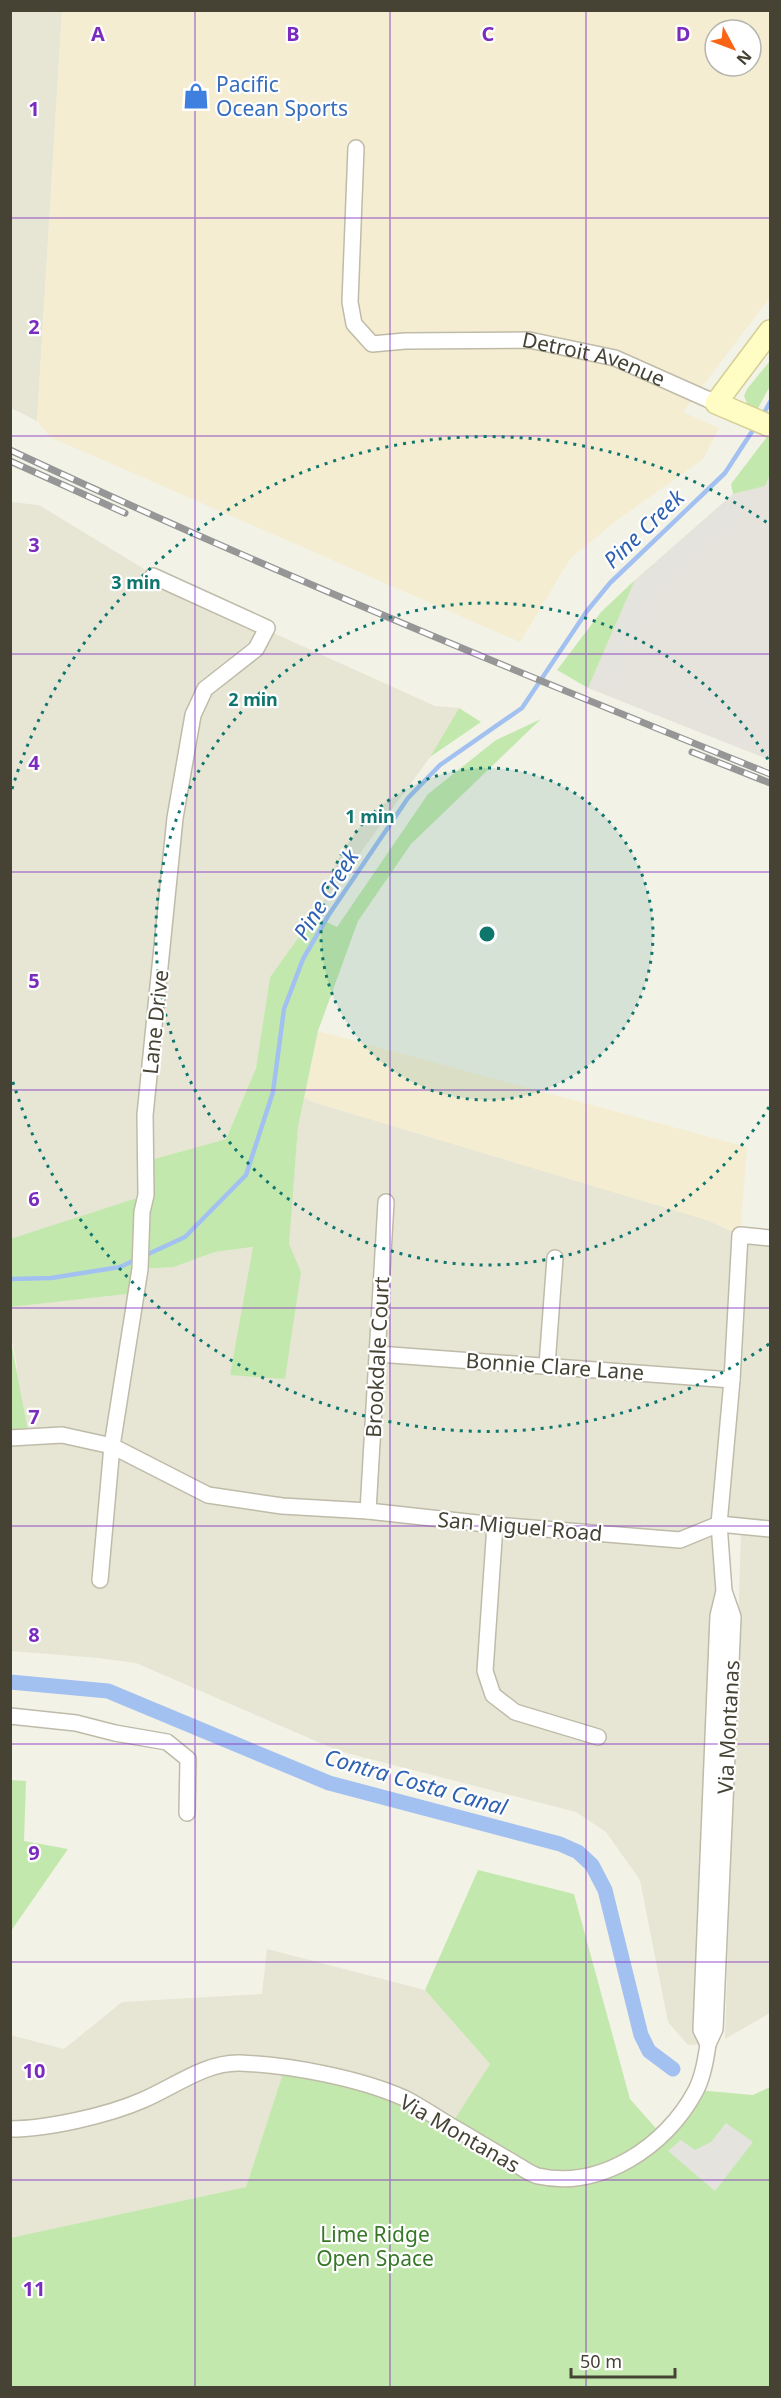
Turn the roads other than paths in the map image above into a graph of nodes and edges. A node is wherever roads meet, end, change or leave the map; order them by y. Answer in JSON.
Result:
{"nodes":[{"id":1,"x":356,"y":148,"type":"dead end"},
{"id":2,"x":771,"y":332,"type":"edge"},
{"id":3,"x":716,"y":403,"type":"junction"},
{"id":4,"x":771,"y":426,"type":"edge"},
{"id":5,"x":153,"y":576,"type":"dead end"},
{"id":6,"x":386,"y":1202,"type":"dead end"},
{"id":7,"x":771,"y":1238,"type":"edge"},
{"id":8,"x":555,"y":1258,"type":"dead end"},
{"id":9,"x":378,"y":1354,"type":"junction"},
{"id":10,"x":548,"y":1365,"type":"junction"},
{"id":11,"x":732,"y":1380,"type":"junction"},
{"id":12,"x":10,"y":1438,"type":"edge"},
{"id":13,"x":111,"y":1446,"type":"junction"},
{"id":14,"x":368,"y":1511,"type":"junction"},
{"id":15,"x":719,"y":1524,"type":"junction"},
{"id":16,"x":495,"y":1525,"type":"junction"},
{"id":17,"x":771,"y":1529,"type":"edge"},
{"id":18,"x":100,"y":1580,"type":"dead end"},
{"id":19,"x":10,"y":1716,"type":"edge"},
{"id":20,"x":598,"y":1737,"type":"dead end"},
{"id":21,"x":188,"y":1813,"type":"dead end"},
{"id":22,"x":10,"y":2129,"type":"edge"}],
"edges":[{"from":1,"to":3,"type":"street","name":"Detroit Avenue"},
{"from":2,"to":3,"type":"street"},
{"from":3,"to":4,"type":"street","name":"Detroit Avenue"},
{"from":5,"to":13,"type":"street","name":"Lane Drive"},
{"from":6,"to":9,"type":"street","name":"Brookdale Court"},
{"from":7,"to":11,"type":"street"},
{"from":8,"to":10,"type":"street"},
{"from":9,"to":10,"type":"street","name":"Bonnie Clare Lane"},
{"from":9,"to":14,"type":"street","name":"Brookdale Court"},
{"from":10,"to":11,"type":"street","name":"Bonnie Clare Lane"},
{"from":11,"to":15,"type":"street"},
{"from":12,"to":13,"type":"street","name":"San Miguel Road"},
{"from":13,"to":14,"type":"street","name":"San Miguel Road"},
{"from":13,"to":18,"type":"street","name":"Lane Drive"},
{"from":14,"to":16,"type":"street","name":"San Miguel Road"},
{"from":15,"to":16,"type":"street","name":"San Miguel Road"},
{"from":15,"to":17,"type":"street"},
{"from":15,"to":22,"type":"street","name":"Via Montanas"},
{"from":16,"to":20,"type":"street"},
{"from":19,"to":21,"type":"street"}]}
